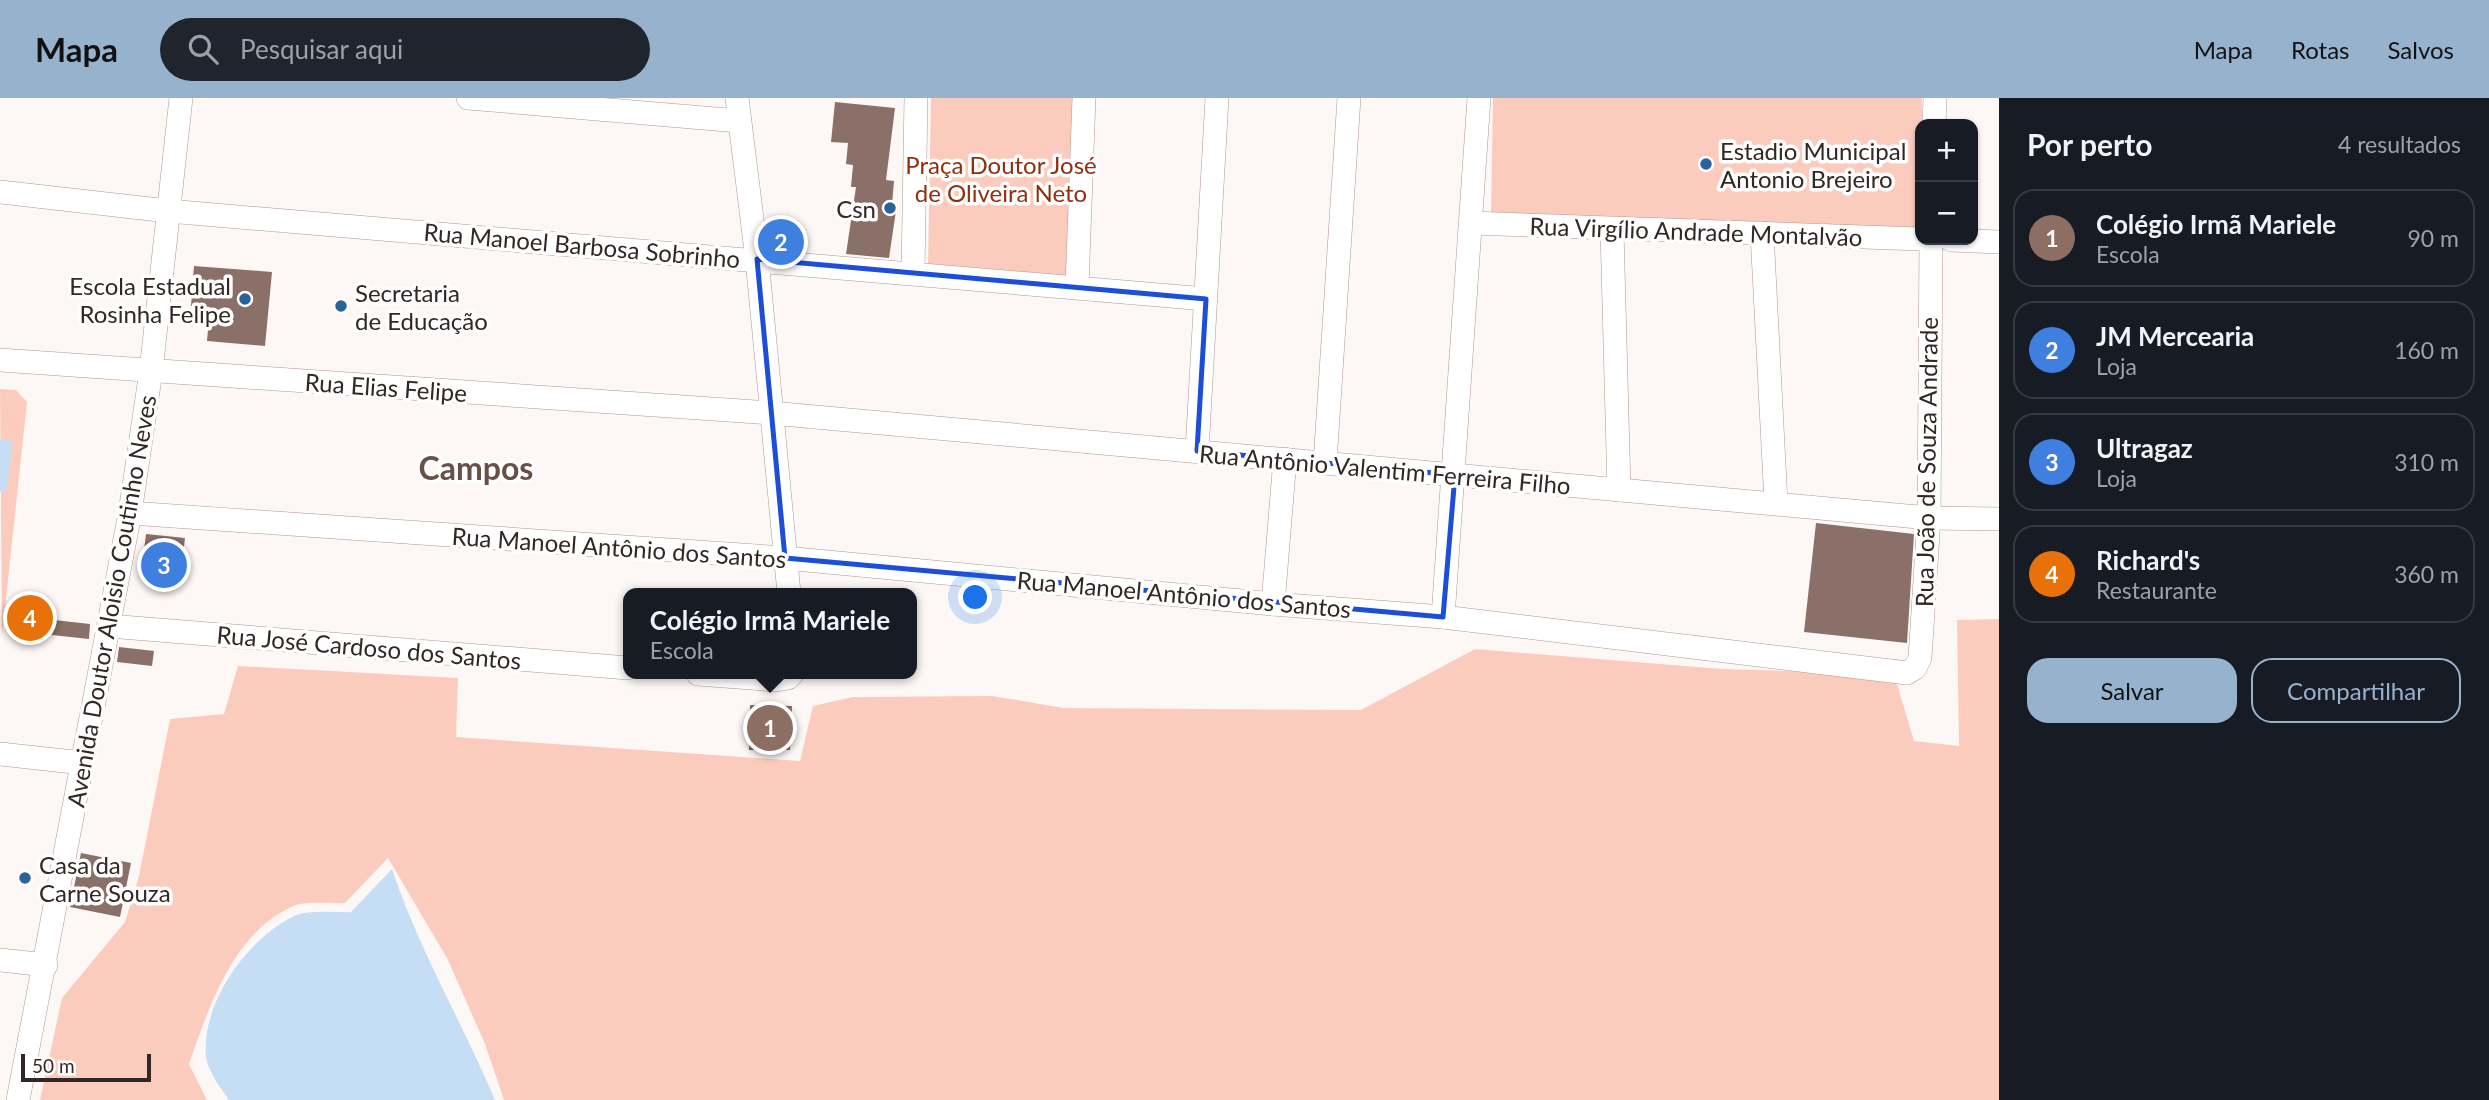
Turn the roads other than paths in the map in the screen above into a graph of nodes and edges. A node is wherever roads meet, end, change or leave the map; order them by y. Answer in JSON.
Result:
{"nodes":[{"id":1,"x":181,"y":98,"type":"edge"},
{"id":2,"x":468,"y":98,"type":"edge"},
{"id":3,"x":916,"y":98,"type":"edge"},
{"id":4,"x":1084,"y":98,"type":"edge"},
{"id":5,"x":1217,"y":98,"type":"edge"},
{"id":6,"x":1349,"y":98,"type":"edge"},
{"id":7,"x":1479,"y":98,"type":"edge"},
{"id":8,"x":1934,"y":98,"type":"edge"},
{"id":9,"x":738,"y":109,"type":"edge"},
{"id":10,"x":1934,"y":119,"type":"edge"},
{"id":11,"x":0,"y":192,"type":"edge"},
{"id":12,"x":167,"y":211,"type":"junction"},
{"id":13,"x":1471,"y":223,"type":"junction"},
{"id":14,"x":1612,"y":230,"type":"junction"},
{"id":15,"x":1762,"y":233,"type":"junction"},
{"id":16,"x":1915,"y":239,"type":"edge"},
{"id":17,"x":1978,"y":241,"type":"edge"},
{"id":18,"x":1999,"y":242,"type":"edge"},
{"id":19,"x":1931,"y":245,"type":"edge"},
{"id":20,"x":757,"y":259,"type":"junction"},
{"id":21,"x":913,"y":272,"type":"junction"},
{"id":22,"x":1077,"y":286,"type":"junction"},
{"id":23,"x":1206,"y":299,"type":"junction"},
{"id":24,"x":0,"y":360,"type":"edge"},
{"id":25,"x":151,"y":371,"type":"junction"},
{"id":26,"x":771,"y":413,"type":"junction"},
{"id":27,"x":1197,"y":452,"type":"junction"},
{"id":28,"x":1285,"y":459,"type":"junction"},
{"id":29,"x":1325,"y":463,"type":"junction"},
{"id":30,"x":1455,"y":475,"type":"junction"},
{"id":31,"x":1619,"y":491,"type":"junction"},
{"id":32,"x":1776,"y":503,"type":"junction"},
{"id":33,"x":130,"y":513,"type":"junction"},
{"id":34,"x":1928,"y":518,"type":"junction"},
{"id":35,"x":1999,"y":519,"type":"edge"},
{"id":36,"x":785,"y":558,"type":"junction"},
{"id":37,"x":788,"y":588,"type":"edge"},
{"id":38,"x":1273,"y":604,"type":"junction"},
{"id":39,"x":1443,"y":617,"type":"junction"},
{"id":40,"x":109,"y":626,"type":"junction"},
{"id":41,"x":623,"y":668,"type":"edge"},
{"id":42,"x":1902,"y":673,"type":"joint"},
{"id":43,"x":0,"y":754,"type":"edge"},
{"id":44,"x":83,"y":763,"type":"junction"},
{"id":45,"x":0,"y":960,"type":"edge"},
{"id":46,"x":46,"y":965,"type":"junction"},
{"id":47,"x":18,"y":1100,"type":"edge"}],
"edges":[{"from":1,"to":12,"type":"street","name":"Avenida Doutor Aloisio Coutinho Neves"},
{"from":2,"to":9,"type":"street"},
{"from":3,"to":21,"type":"street"},
{"from":4,"to":22,"type":"street"},
{"from":5,"to":23,"type":"street"},
{"from":6,"to":29,"type":"street"},
{"from":7,"to":13,"type":"street"},
{"from":8,"to":10,"type":"street"},
{"from":9,"to":20,"type":"street"},
{"from":11,"to":12,"type":"street","name":"Rua Manoel Barbosa Sobrinho"},
{"from":12,"to":20,"type":"street","name":"Rua Manoel Barbosa Sobrinho"},
{"from":12,"to":25,"type":"street","name":"Avenida Doutor Aloisio Coutinho Neves"},
{"from":13,"to":14,"type":"street","name":"Rua Virgílio Andrade Montalvão"},
{"from":13,"to":30,"type":"street"},
{"from":14,"to":15,"type":"street","name":"Rua Virgílio Andrade Montalvão"},
{"from":14,"to":31,"type":"street"},
{"from":15,"to":16,"type":"street","name":"Rua Virgílio Andrade Montalvão"},
{"from":15,"to":32,"type":"street"},
{"from":17,"to":18,"type":"street"},
{"from":19,"to":34,"type":"street","name":"Rua João de Souza Andrade"},
{"from":20,"to":21,"type":"street","name":"Rua Manoel Barbosa Sobrinho"},
{"from":20,"to":26,"type":"street"},
{"from":21,"to":22,"type":"street","name":"Rua Manoel Barbosa Sobrinho"},
{"from":22,"to":23,"type":"street","name":"Rua Manoel Barbosa Sobrinho"},
{"from":23,"to":27,"type":"street"},
{"from":24,"to":25,"type":"street","name":"Rua Elias Felipe"},
{"from":25,"to":26,"type":"street","name":"Rua Elias Felipe"},
{"from":25,"to":33,"type":"street","name":"Avenida Doutor Aloisio Coutinho Neves"},
{"from":26,"to":27,"type":"street","name":"Rua Antônio Valentim Ferreira Filho"},
{"from":26,"to":36,"type":"street"},
{"from":27,"to":28,"type":"street","name":"Rua Antônio Valentim Ferreira Filho"},
{"from":28,"to":29,"type":"street","name":"Rua Antônio Valentim Ferreira Filho"},
{"from":28,"to":38,"type":"street"},
{"from":29,"to":30,"type":"street","name":"Rua Antônio Valentim Ferreira Filho"},
{"from":30,"to":31,"type":"street","name":"Rua Antônio Valentim Ferreira Filho"},
{"from":30,"to":39,"type":"street"},
{"from":31,"to":32,"type":"street","name":"Rua Antônio Valentim Ferreira Filho"},
{"from":32,"to":34,"type":"street","name":"Rua Antônio Valentim Ferreira Filho"},
{"from":33,"to":36,"type":"street","name":"Rua Manoel Antônio dos Santos"},
{"from":33,"to":40,"type":"street","name":"Avenida Doutor Aloisio Coutinho Neves"},
{"from":34,"to":35,"type":"street","name":"Rua Antônio Valentim Ferreira Filho"},
{"from":34,"to":42,"type":"street","name":"Rua João de Souza Andrade"},
{"from":36,"to":37,"type":"street"},
{"from":36,"to":38,"type":"street","name":"Rua Manoel Antônio dos Santos"},
{"from":38,"to":39,"type":"street","name":"Rua Manoel Antônio dos Santos"},
{"from":39,"to":42,"type":"street","name":"Rua Manoel Antônio dos Santos"},
{"from":40,"to":41,"type":"street","name":"Rua José Cardoso dos Santos"},
{"from":40,"to":44,"type":"street","name":"Avenida Doutor Aloisio Coutinho Neves"},
{"from":43,"to":44,"type":"street"},
{"from":44,"to":46,"type":"street","name":"Avenida Doutor Aloisio Coutinho Neves"},
{"from":45,"to":46,"type":"street"},
{"from":46,"to":47,"type":"street","name":"Avenida Doutor Aloisio Coutinho Neves"}]}
